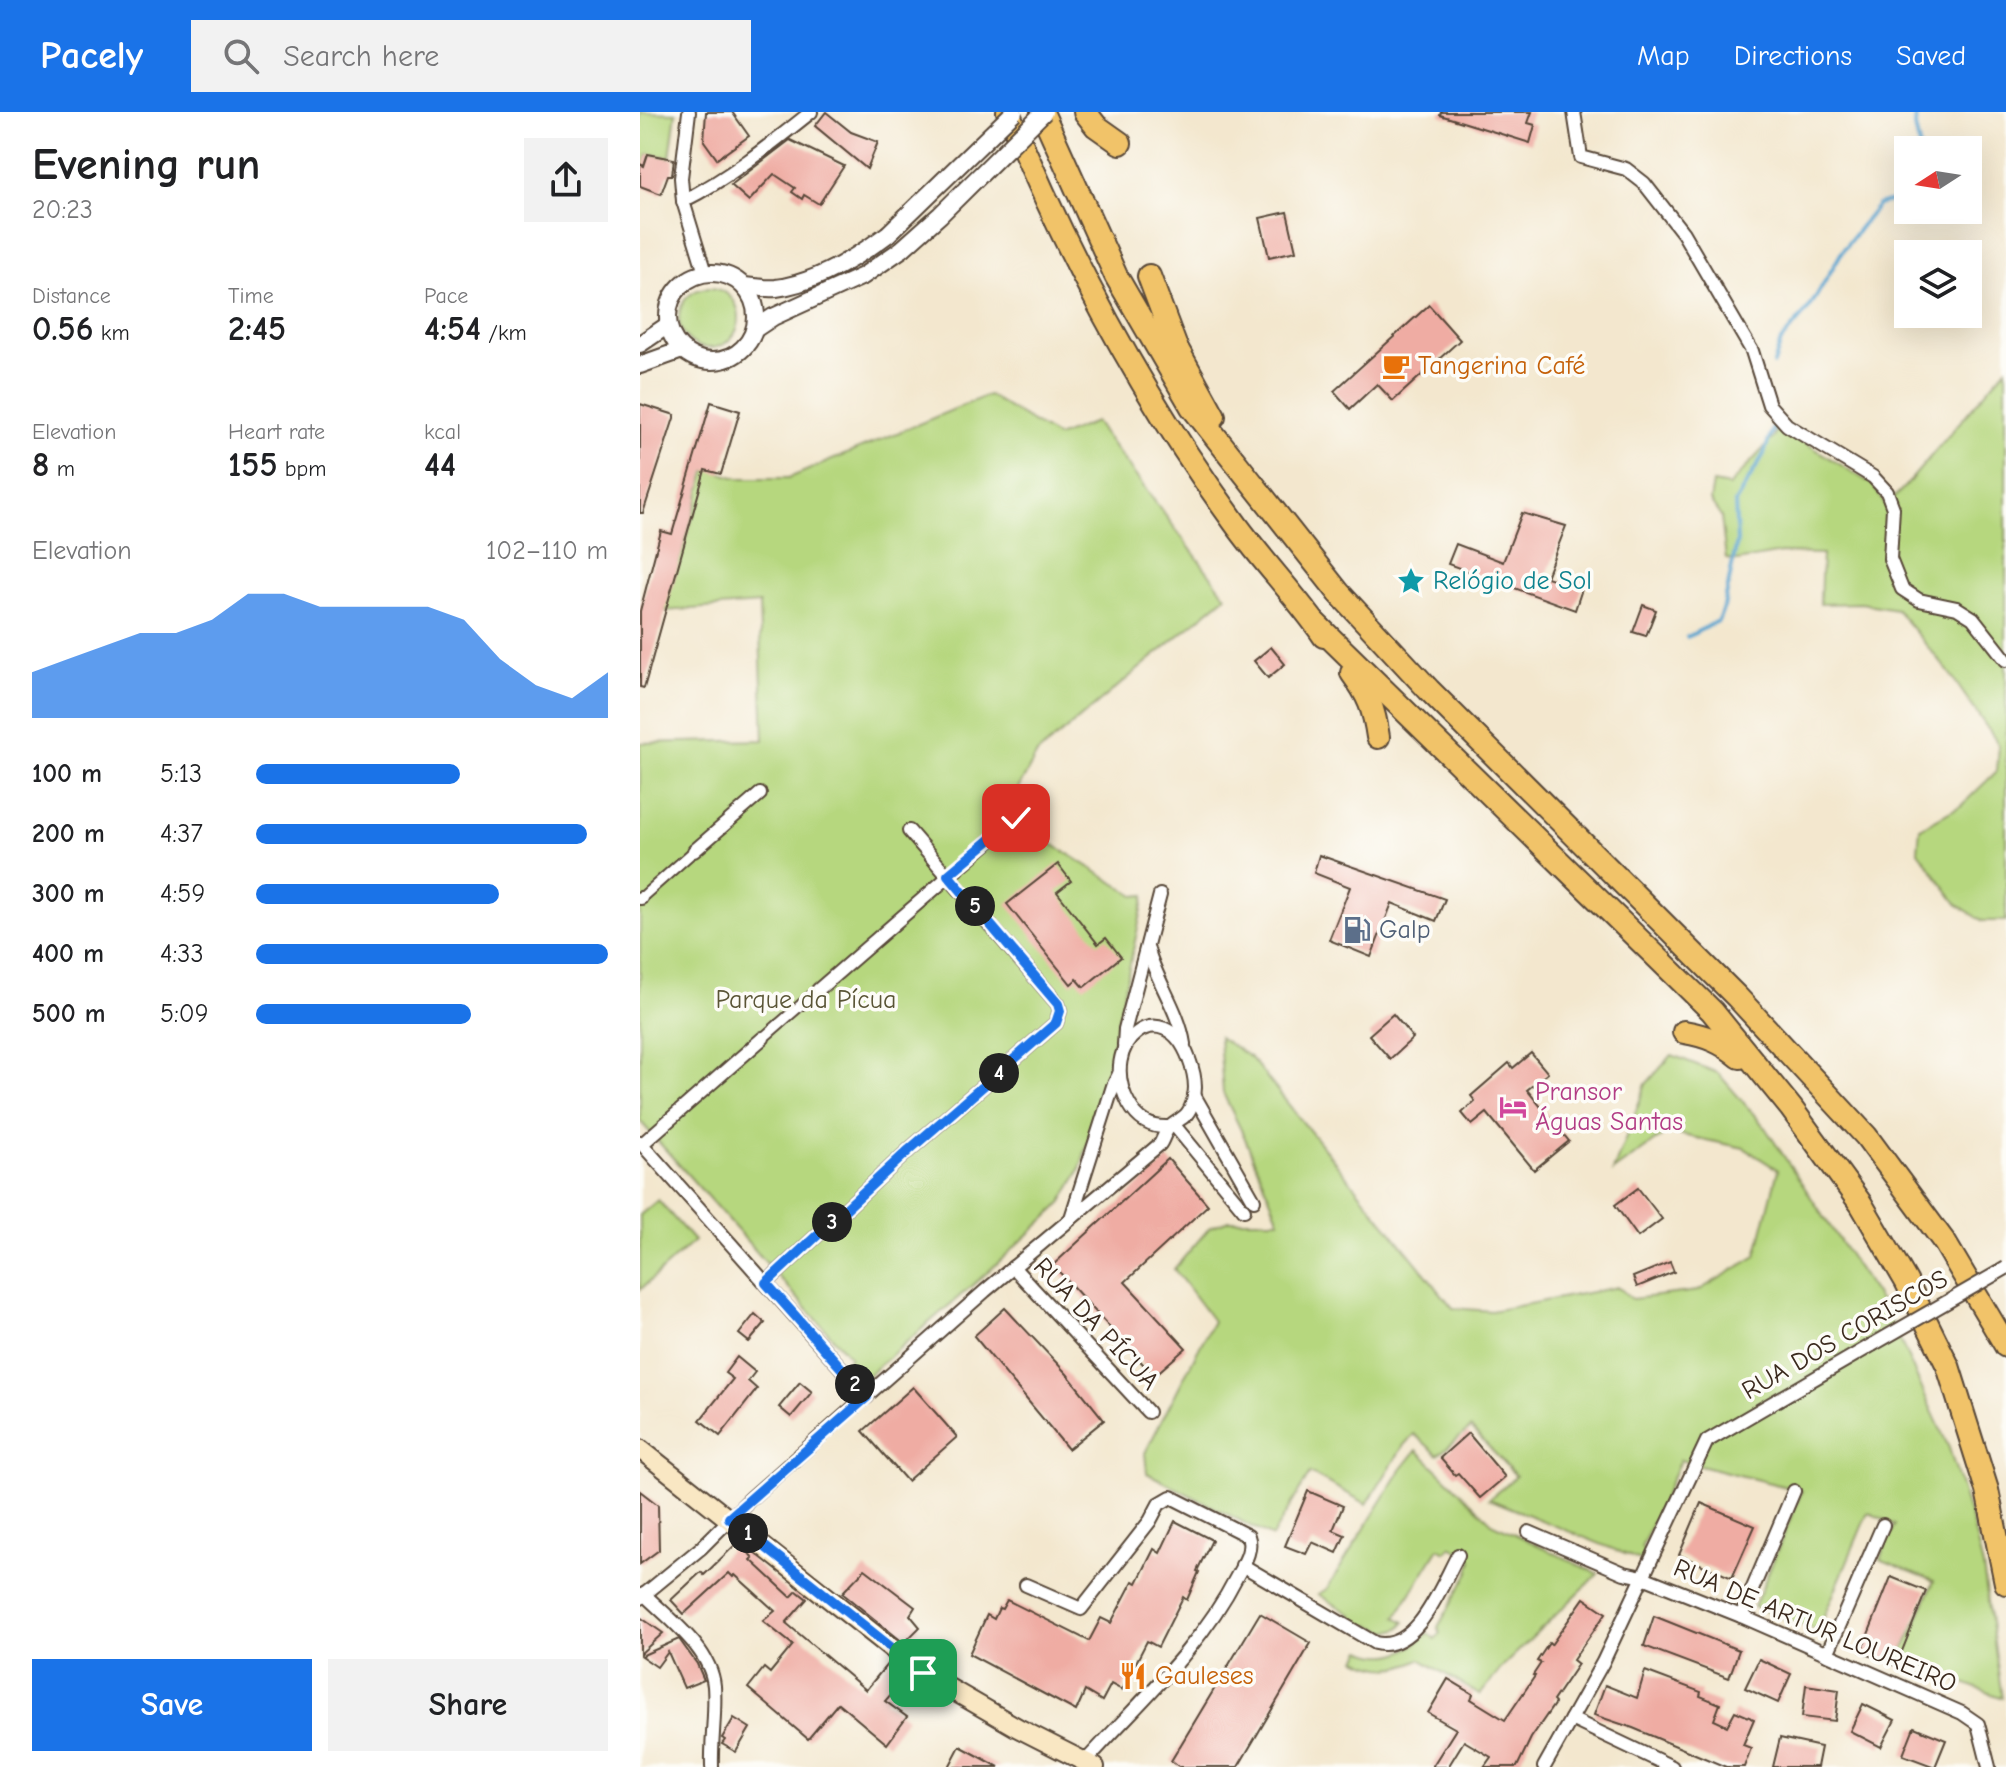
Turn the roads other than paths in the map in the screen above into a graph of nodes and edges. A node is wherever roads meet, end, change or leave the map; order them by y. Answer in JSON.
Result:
{"nodes":[{"id":1,"x":689,"y":112,"type":"edge"},
{"id":2,"x":811,"y":112,"type":"edge"},
{"id":3,"x":1008,"y":112,"type":"edge"},
{"id":4,"x":1014,"y":112,"type":"edge"},
{"id":5,"x":1043,"y":112,"type":"edge"},
{"id":6,"x":1085,"y":112,"type":"edge"},
{"id":7,"x":1574,"y":112,"type":"edge"},
{"id":8,"x":1120,"y":143,"type":"dead end"},
{"id":9,"x":683,"y":201,"type":"junction"},
{"id":10,"x":705,"y":273,"type":"junction"},
{"id":11,"x":1149,"y":276,"type":"dead end"},
{"id":12,"x":744,"y":286,"type":"junction"},
{"id":13,"x":668,"y":325,"type":"junction"},
{"id":14,"x":755,"y":329,"type":"junction"},
{"id":15,"x":640,"y":344,"type":"edge"},
{"id":16,"x":682,"y":350,"type":"junction"},
{"id":17,"x":640,"y":365,"type":"edge"},
{"id":18,"x":1248,"y":479,"type":"junction"},
{"id":19,"x":1316,"y":624,"type":"junction"},
{"id":20,"x":2006,"y":660,"type":"edge"},
{"id":21,"x":1378,"y":737,"type":"dead end"},
{"id":22,"x":760,"y":794,"type":"dead end"},
{"id":23,"x":1016,"y":818,"type":"dead end"},
{"id":24,"x":909,"y":831,"type":"dead end"},
{"id":25,"x":694,"y":851,"type":"joint"},
{"id":26,"x":948,"y":875,"type":"junction"},
{"id":27,"x":1160,"y":895,"type":"dead end"},
{"id":28,"x":640,"y":898,"type":"edge"},
{"id":29,"x":1147,"y":947,"type":"junction"},
{"id":30,"x":818,"y":990,"type":"joint"},
{"id":31,"x":1684,"y":1032,"type":"dead end"},
{"id":32,"x":763,"y":1038,"type":"joint"},
{"id":33,"x":1124,"y":1045,"type":"junction"},
{"id":34,"x":1185,"y":1047,"type":"junction"},
{"id":35,"x":1119,"y":1074,"type":"junction"},
{"id":36,"x":1194,"y":1095,"type":"junction"},
{"id":37,"x":1791,"y":1108,"type":"junction"},
{"id":38,"x":1171,"y":1126,"type":"junction"},
{"id":39,"x":641,"y":1143,"type":"edge"},
{"id":40,"x":1254,"y":1200,"type":"dead end"},
{"id":41,"x":1244,"y":1210,"type":"dead end"},
{"id":42,"x":1070,"y":1221,"type":"junction"},
{"id":43,"x":1013,"y":1267,"type":"junction"},
{"id":44,"x":2006,"y":1268,"type":"edge"},
{"id":45,"x":766,"y":1283,"type":"junction"},
{"id":46,"x":1990,"y":1318,"type":"junction"},
{"id":47,"x":2006,"y":1346,"type":"edge"},
{"id":48,"x":2006,"y":1366,"type":"edge"},
{"id":49,"x":867,"y":1397,"type":"junction"},
{"id":50,"x":1148,"y":1412,"type":"dead end"},
{"id":51,"x":640,"y":1448,"type":"edge"},
{"id":52,"x":1794,"y":1491,"type":"dead end"},
{"id":53,"x":729,"y":1518,"type":"junction"},
{"id":54,"x":1883,"y":1525,"type":"dead end"},
{"id":55,"x":1529,"y":1532,"type":"dead end"},
{"id":56,"x":1458,"y":1555,"type":"dead end"},
{"id":57,"x":1242,"y":1565,"type":"junction"},
{"id":58,"x":1643,"y":1577,"type":"junction"},
{"id":59,"x":2006,"y":1583,"type":"edge"},
{"id":60,"x":1026,"y":1585,"type":"dead end"},
{"id":61,"x":642,"y":1596,"type":"edge"},
{"id":62,"x":1741,"y":1616,"type":"junction"},
{"id":63,"x":1827,"y":1654,"type":"junction"},
{"id":64,"x":1571,"y":1719,"type":"junction"},
{"id":65,"x":1642,"y":1755,"type":"junction"},
{"id":66,"x":1090,"y":1764,"type":"edge"},
{"id":67,"x":1987,"y":1764,"type":"edge"},
{"id":68,"x":712,"y":1767,"type":"edge"},
{"id":69,"x":1544,"y":1767,"type":"edge"},
{"id":70,"x":1635,"y":1767,"type":"edge"},
{"id":71,"x":1672,"y":1767,"type":"edge"}],
"edges":[{"from":1,"to":9,"type":"street"},
{"from":2,"to":9,"type":"street"},
{"from":3,"to":19,"type":"highway"},
{"from":4,"to":12,"type":"street","bridge":true},
{"from":5,"to":14,"type":"street","bridge":true},
{"from":5,"to":18,"type":"highway"},
{"from":6,"to":8,"type":"highway"},
{"from":7,"to":20,"type":"street"},
{"from":9,"to":10,"type":"street"},
{"from":10,"to":12,"type":"street"},
{"from":10,"to":13,"type":"street"},
{"from":11,"to":18,"type":"highway"},
{"from":12,"to":14,"type":"street"},
{"from":13,"to":15,"type":"street"},
{"from":13,"to":16,"type":"street"},
{"from":14,"to":16,"type":"street"},
{"from":16,"to":17,"type":"street"},
{"from":18,"to":46,"type":"highway"},
{"from":19,"to":21,"type":"highway"},
{"from":19,"to":37,"type":"highway"},
{"from":22,"to":25,"type":"street"},
{"from":23,"to":26,"type":"street"},
{"from":24,"to":26,"type":"street"},
{"from":25,"to":28,"type":"street"},
{"from":26,"to":30,"type":"street"},
{"from":26,"to":45,"type":"street"},
{"from":27,"to":29,"type":"street"},
{"from":29,"to":33,"type":"street"},
{"from":29,"to":34,"type":"street"},
{"from":30,"to":32,"type":"street"},
{"from":31,"to":37,"type":"highway"},
{"from":32,"to":39,"type":"street"},
{"from":33,"to":34,"type":"street"},
{"from":33,"to":35,"type":"street"},
{"from":34,"to":36,"type":"street"},
{"from":35,"to":38,"type":"street"},
{"from":35,"to":42,"type":"street"},
{"from":36,"to":38,"type":"street"},
{"from":36,"to":40,"type":"street"},
{"from":37,"to":59,"type":"highway"},
{"from":38,"to":41,"type":"street"},
{"from":38,"to":42,"type":"street"},
{"from":39,"to":45,"type":"street"},
{"from":42,"to":43,"type":"street"},
{"from":43,"to":49,"type":"street"},
{"from":43,"to":50,"type":"street","name":"RUA DA PÍCUA"},
{"from":44,"to":58,"type":"street","name":"RUA DOS CORISCOS","bridge":true},
{"from":45,"to":49,"type":"street"},
{"from":46,"to":47,"type":"highway"},
{"from":46,"to":48,"type":"highway"},
{"from":49,"to":53,"type":"street"},
{"from":51,"to":53,"type":"main road"},
{"from":52,"to":62,"type":"street"},
{"from":53,"to":61,"type":"street"},
{"from":53,"to":66,"type":"main road"},
{"from":54,"to":63,"type":"street"},
{"from":55,"to":58,"type":"street","name":"RUA DE ARTUR LOUREIRO"},
{"from":56,"to":57,"type":"street"},
{"from":57,"to":60,"type":"street"},
{"from":57,"to":66,"type":"street"},
{"from":58,"to":62,"type":"street","name":"RUA DE ARTUR LOUREIRO"},
{"from":58,"to":64,"type":"street"},
{"from":61,"to":68,"type":"street"},
{"from":62,"to":63,"type":"street","name":"RUA DE ARTUR LOUREIRO"},
{"from":63,"to":67,"type":"street","name":"RUA DE ARTUR LOUREIRO"},
{"from":64,"to":65,"type":"street"},
{"from":64,"to":69,"type":"street"},
{"from":65,"to":70,"type":"street"},
{"from":65,"to":71,"type":"street"}]}
